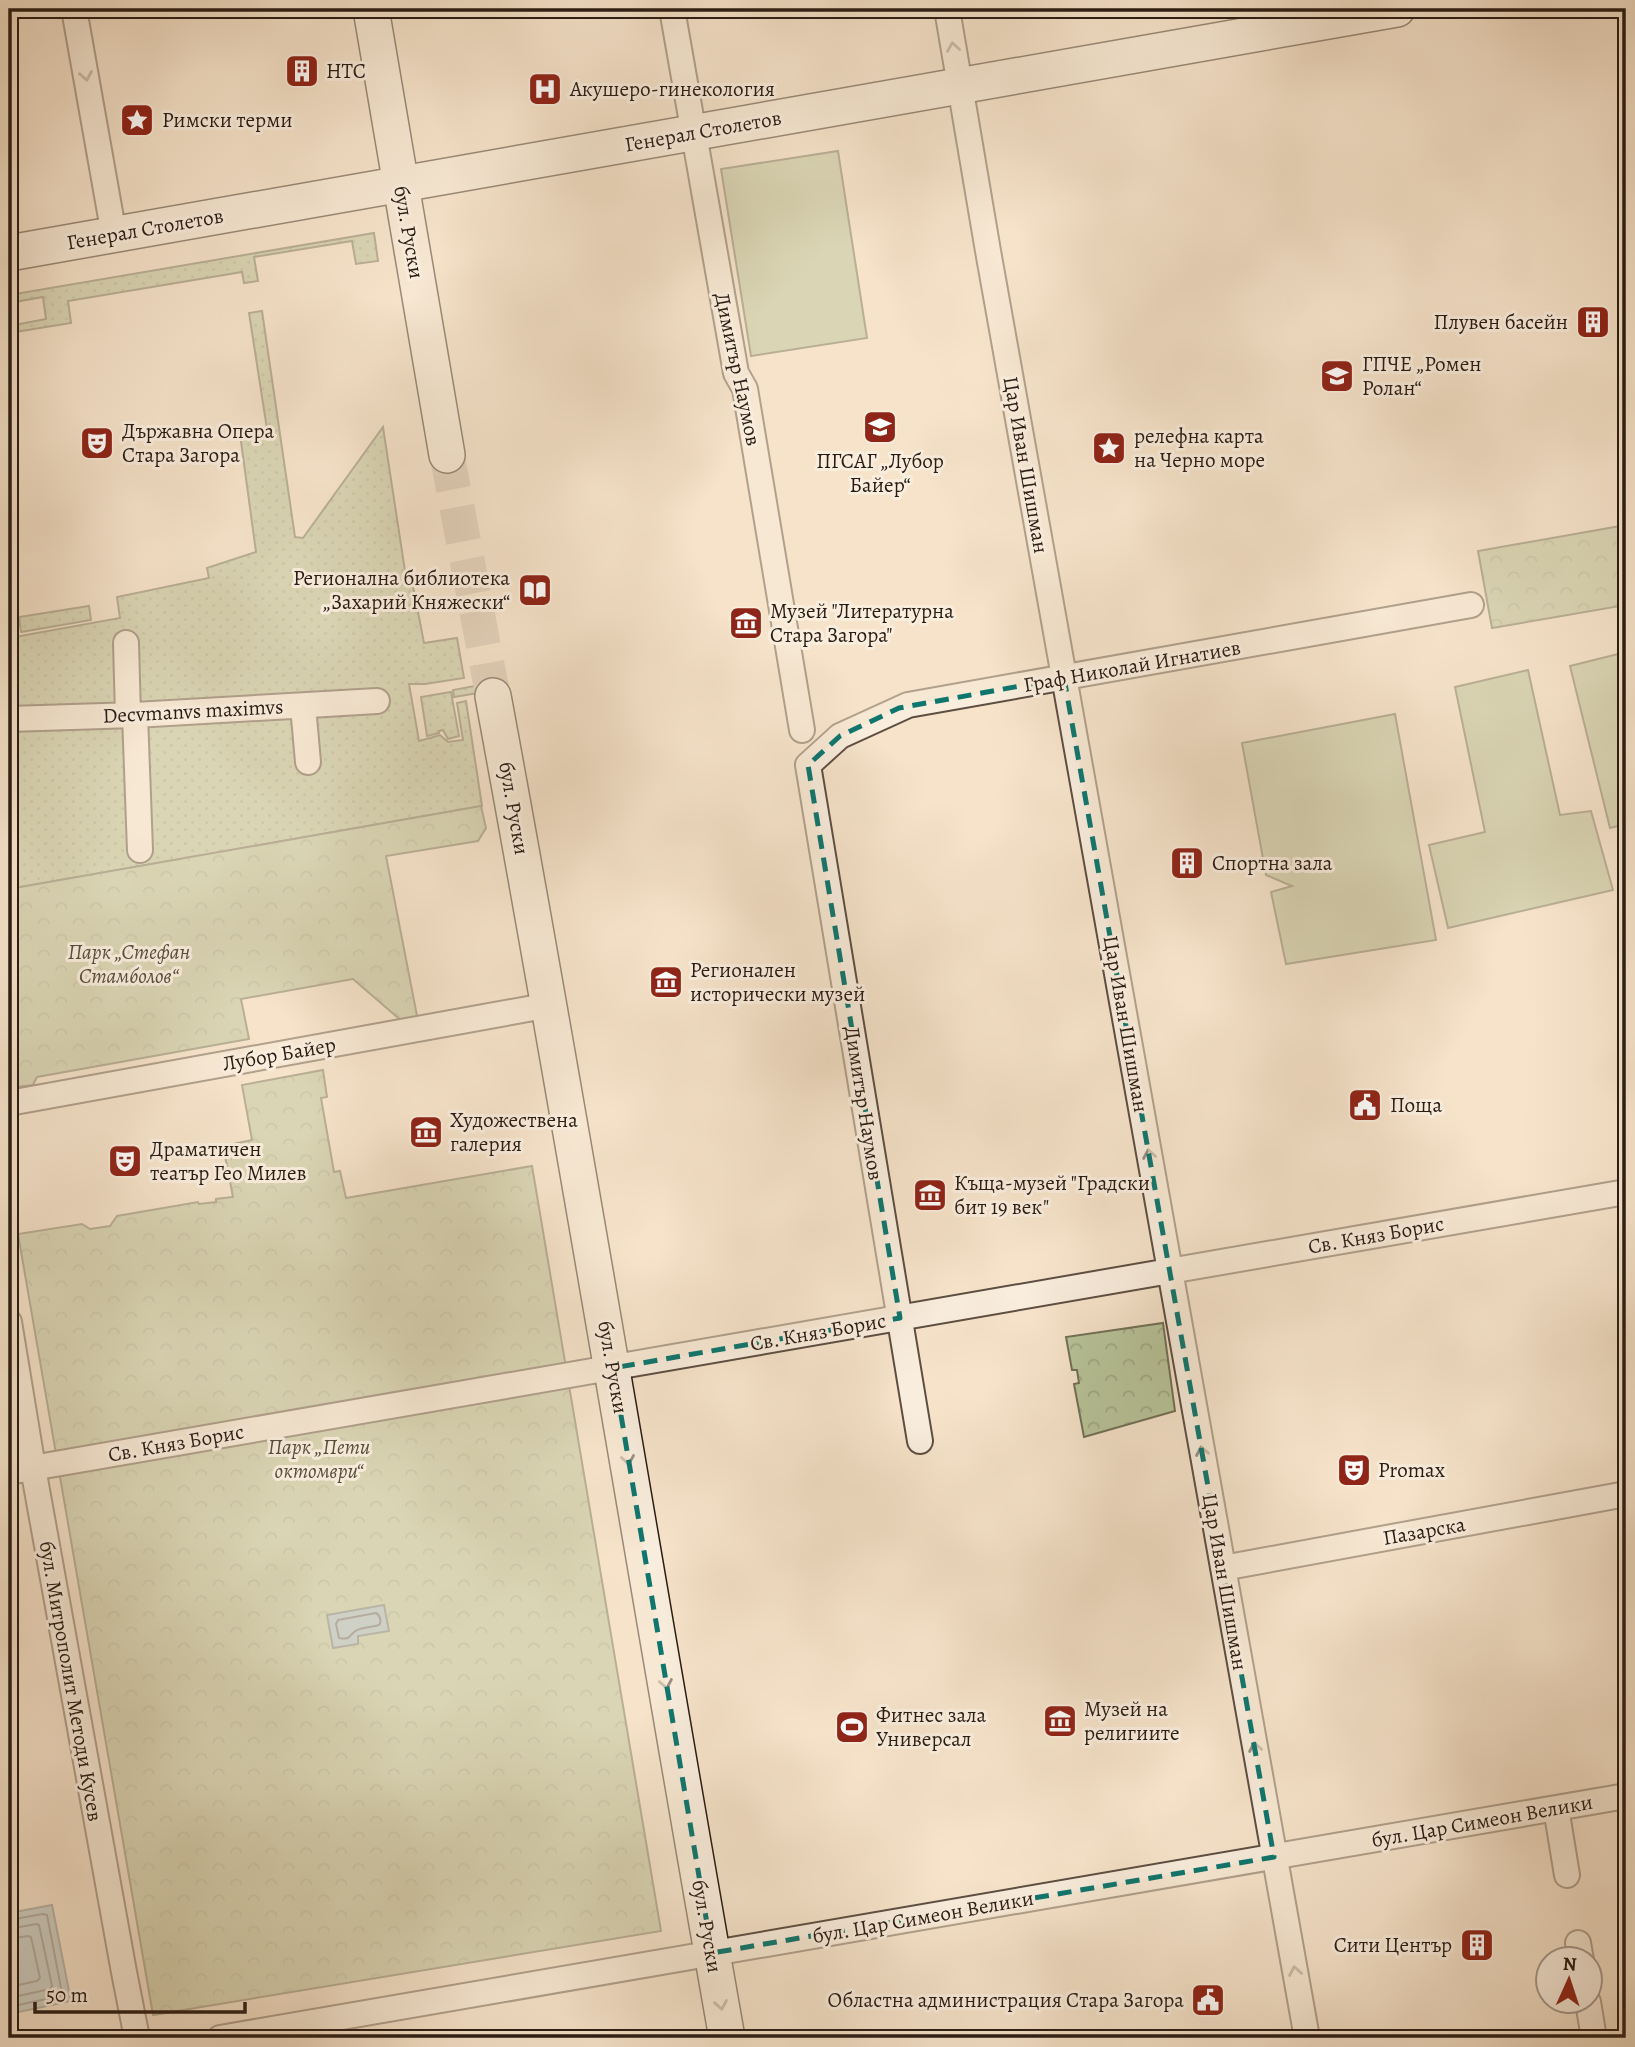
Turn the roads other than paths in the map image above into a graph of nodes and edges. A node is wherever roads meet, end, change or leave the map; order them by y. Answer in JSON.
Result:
{"nodes":[{"id":1,"x":74,"y":9,"type":"edge"},
{"id":2,"x":370,"y":9,"type":"edge"},
{"id":3,"x":672,"y":9,"type":"edge"},
{"id":4,"x":947,"y":9,"type":"edge"},
{"id":5,"x":1397,"y":9,"type":"edge"},
{"id":6,"x":960,"y":85,"type":"junction"},
{"id":7,"x":694,"y":132,"type":"junction"},
{"id":8,"x":401,"y":184,"type":"junction"},
{"id":9,"x":114,"y":235,"type":"junction"},
{"id":10,"x":9,"y":253,"type":"edge"},
{"id":11,"x":447,"y":455,"type":"tunnel mouth"},
{"id":12,"x":1471,"y":605,"type":"dead end"},
{"id":13,"x":126,"y":643,"type":"dead end"},
{"id":14,"x":1064,"y":678,"type":"junction"},
{"id":15,"x":494,"y":696,"type":"tunnel mouth"},
{"id":16,"x":377,"y":701,"type":"dead end"},
{"id":17,"x":303,"y":706,"type":"junction"},
{"id":18,"x":132,"y":715,"type":"junction"},
{"id":19,"x":9,"y":719,"type":"edge"},
{"id":20,"x":802,"y":730,"type":"dead end"},
{"id":21,"x":308,"y":762,"type":"dead end"},
{"id":22,"x":808,"y":765,"type":"joint"},
{"id":23,"x":140,"y":850,"type":"dead end"},
{"id":24,"x":550,"y":1006,"type":"junction"},
{"id":25,"x":9,"y":1103,"type":"edge"},
{"id":26,"x":1626,"y":1192,"type":"edge"},
{"id":27,"x":1170,"y":1271,"type":"junction"},
{"id":28,"x":900,"y":1318,"type":"junction"},
{"id":29,"x":9,"y":1322,"type":"edge"},
{"id":30,"x":613,"y":1368,"type":"junction"},
{"id":31,"x":920,"y":1441,"type":"dead end"},
{"id":32,"x":21,"y":1470,"type":"edge"},
{"id":33,"x":1626,"y":1494,"type":"edge"},
{"id":34,"x":1223,"y":1568,"type":"junction"},
{"id":35,"x":1626,"y":1796,"type":"edge"},
{"id":36,"x":1556,"y":1808,"type":"junction"},
{"id":37,"x":1274,"y":1857,"type":"junction"},
{"id":38,"x":1567,"y":1875,"type":"dead end"},
{"id":39,"x":712,"y":1953,"type":"junction"},
{"id":40,"x":1590,"y":2016,"type":"edge"},
{"id":41,"x":137,"y":2038,"type":"edge"},
{"id":42,"x":220,"y":2038,"type":"edge"},
{"id":43,"x":727,"y":2038,"type":"edge"},
{"id":44,"x":1307,"y":2038,"type":"edge"},
{"id":45,"x":1594,"y":2038,"type":"edge"}],
"edges":[{"from":1,"to":9,"type":"street","one_way":true},
{"from":2,"to":8,"type":"street","name":"бул. Руски"},
{"from":3,"to":7,"type":"street","name":"Димитър Наумов"},
{"from":6,"to":4,"type":"street","name":"Цар Иван Шишман","one_way":true},
{"from":5,"to":6,"type":"street","name":"Генерал Столетов"},
{"from":6,"to":7,"type":"street","name":"Генерал Столетов"},
{"from":6,"to":14,"type":"street","name":"Цар Иван Шишман"},
{"from":7,"to":8,"type":"street","name":"Генерал Столетов"},
{"from":7,"to":20,"type":"street","name":"Димитър Наумов"},
{"from":8,"to":9,"type":"street","name":"Генерал Столетов"},
{"from":8,"to":11,"type":"street","name":"бул. Руски"},
{"from":9,"to":10,"type":"street","name":"Генерал Столетов"},
{"from":12,"to":14,"type":"street","name":"Граф Николай Игнатиев"},
{"from":13,"to":18,"type":"street"},
{"from":14,"to":22,"type":"street","name":"Граф Николай Игнатиев"},
{"from":27,"to":14,"type":"street","name":"Цар Иван Шишман","one_way":true},
{"from":15,"to":24,"type":"street","name":"бул. Руски"},
{"from":16,"to":17,"type":"street","name":"Decvmanvs maximvs"},
{"from":17,"to":18,"type":"street","name":"Decvmanvs maximvs"},
{"from":17,"to":21,"type":"street"},
{"from":18,"to":19,"type":"street","name":"Decvmanvs maximvs"},
{"from":18,"to":23,"type":"street"},
{"from":22,"to":28,"type":"street","name":"Димитър Наумов"},
{"from":24,"to":25,"type":"street","name":"Лубор Байер"},
{"from":24,"to":30,"type":"street","name":"бул. Руски"},
{"from":26,"to":27,"type":"street","name":"Св. Княз Борис"},
{"from":27,"to":28,"type":"street","name":"Св. Княз Борис"},
{"from":34,"to":27,"type":"street","name":"Цар Иван Шишман","one_way":true},
{"from":28,"to":30,"type":"street","name":"Св. Княз Борис"},
{"from":28,"to":31,"type":"street","name":"Димитър Наумов"},
{"from":29,"to":32,"type":"street","name":"бул. Митрополит Методи Кусев"},
{"from":30,"to":32,"type":"street","name":"Св. Княз Борис"},
{"from":30,"to":39,"type":"street","name":"бул. Руски","one_way":true},
{"from":32,"to":41,"type":"street","name":"бул. Митрополит Методи Кусев"},
{"from":33,"to":34,"type":"street","name":"Пазарска"},
{"from":37,"to":34,"type":"street","name":"Цар Иван Шишман","one_way":true},
{"from":35,"to":36,"type":"street","name":"бул. Цар Симеон Велики"},
{"from":36,"to":37,"type":"street","name":"бул. Цар Симеон Велики"},
{"from":36,"to":38,"type":"street"},
{"from":37,"to":39,"type":"street","name":"бул. Цар Симеон Велики"},
{"from":44,"to":37,"type":"street","name":"Цар Иван Шишман","one_way":true},
{"from":39,"to":42,"type":"street","name":"бул. Цар Симеон Велики"},
{"from":39,"to":43,"type":"street","name":"бул. Руски","one_way":true},
{"from":40,"to":45,"type":"street"}]}
